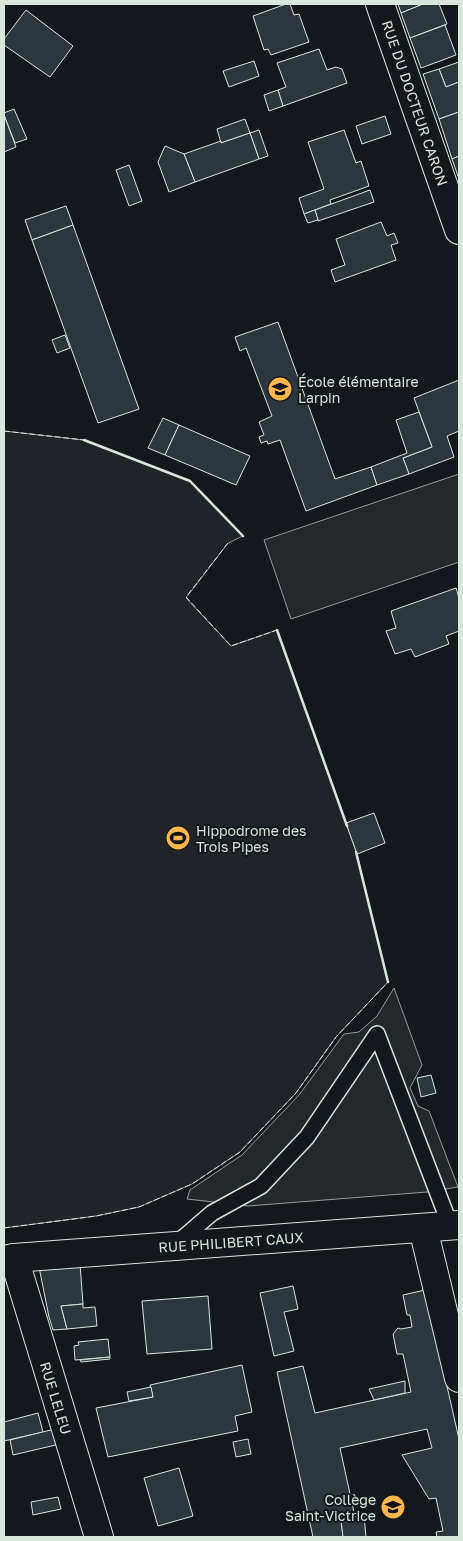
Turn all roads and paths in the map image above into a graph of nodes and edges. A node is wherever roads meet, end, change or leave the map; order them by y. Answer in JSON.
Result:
{"nodes":[{"id":1,"x":380,"y":4,"type":"edge"},
{"id":2,"x":459,"y":230,"type":"edge"},
{"id":3,"x":450,"y":1218,"type":"edge"},
{"id":4,"x":423,"y":1228,"type":"junction"},
{"id":5,"x":173,"y":1246,"type":"junction"},
{"id":6,"x":9,"y":1259,"type":"edge"},
{"id":7,"x":459,"y":1378,"type":"edge"},
{"id":8,"x":99,"y":1537,"type":"edge"}],
"edges":[{"from":1,"to":2,"type":"street","name":"RUE DU DOCTEUR CARON"},
{"from":3,"to":4,"type":"street","name":"RUE PHILIBERT CAUX"},
{"from":3,"to":5,"type":"lane"},
{"from":4,"to":5,"type":"street","name":"RUE PHILIBERT CAUX"},
{"from":4,"to":7,"type":"street"},
{"from":5,"to":6,"type":"street","name":"RUE PHILIBERT CAUX"},
{"from":6,"to":8,"type":"street","name":"RUE LELEU"}]}
